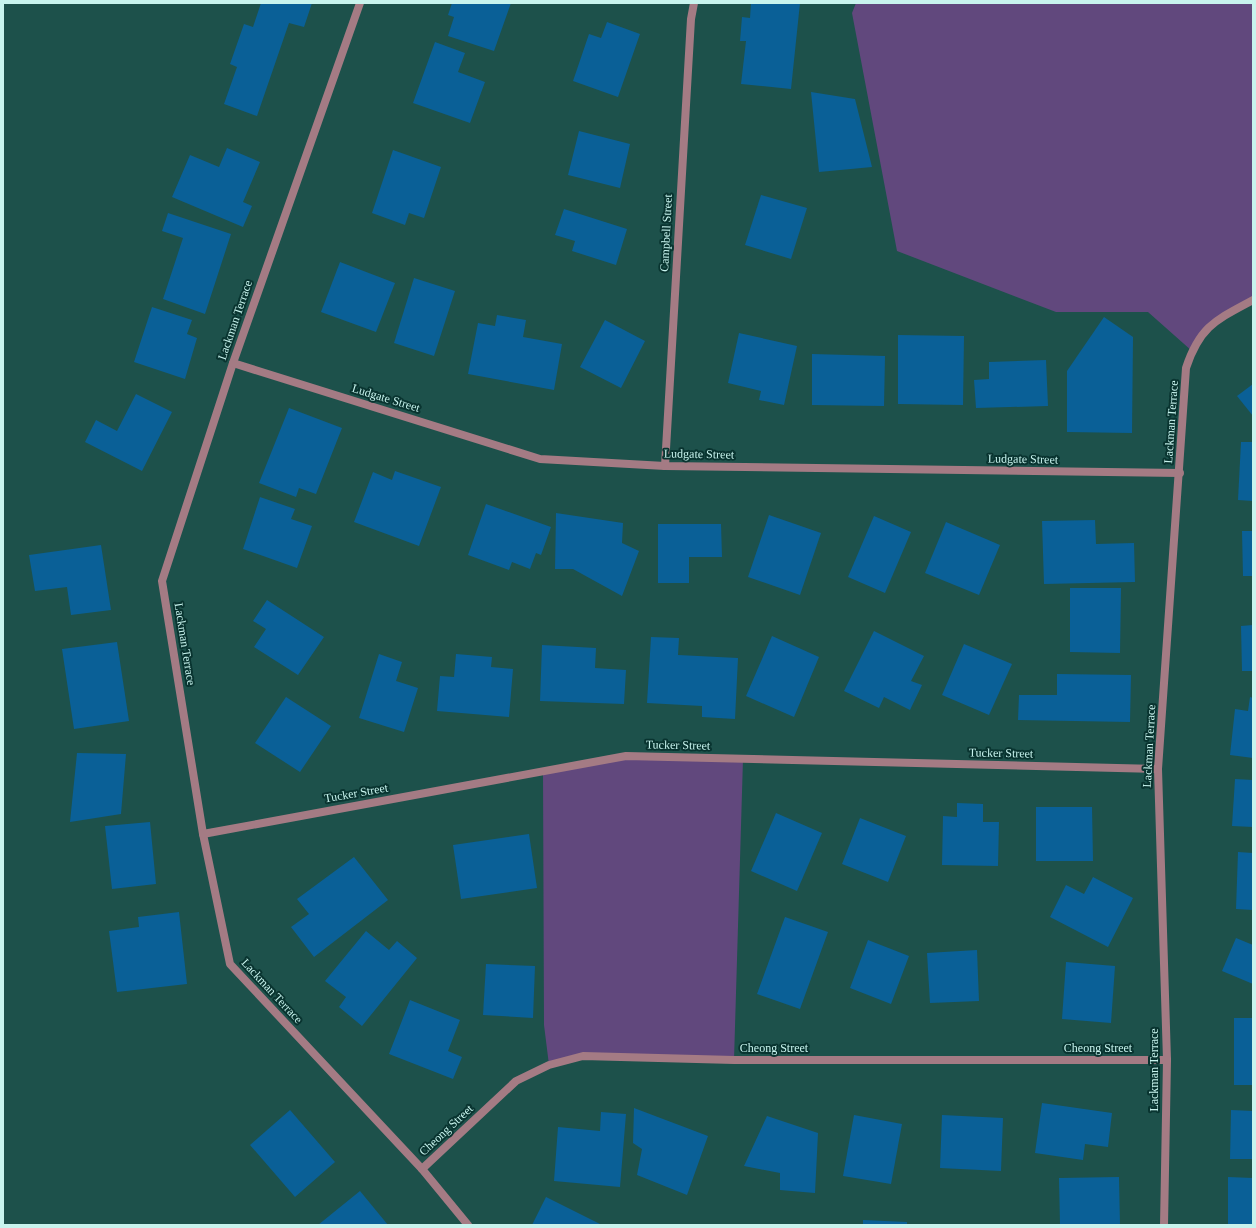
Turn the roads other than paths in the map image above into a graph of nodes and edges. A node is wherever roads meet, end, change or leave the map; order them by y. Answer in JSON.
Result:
{"nodes":[{"id":1,"x":360,"y":3,"type":"edge"},
{"id":2,"x":694,"y":3,"type":"edge"},
{"id":3,"x":1253,"y":300,"type":"edge"},
{"id":4,"x":233,"y":363,"type":"junction"},
{"id":5,"x":665,"y":466,"type":"junction"},
{"id":6,"x":1180,"y":473,"type":"junction"},
{"id":7,"x":1158,"y":769,"type":"junction"},
{"id":8,"x":203,"y":834,"type":"junction"},
{"id":9,"x":1167,"y":1060,"type":"junction"},
{"id":10,"x":422,"y":1169,"type":"junction"},
{"id":11,"x":468,"y":1225,"type":"edge"},
{"id":12,"x":1164,"y":1225,"type":"edge"}],
"edges":[{"from":1,"to":4,"type":"street","name":"Lackman Terrace"},
{"from":2,"to":5,"type":"street","name":"Campbell Street"},
{"from":3,"to":6,"type":"street","name":"Lackman Terrace"},
{"from":4,"to":5,"type":"street","name":"Ludgate Street"},
{"from":4,"to":8,"type":"street","name":"Lackman Terrace"},
{"from":5,"to":6,"type":"street","name":"Ludgate Street"},
{"from":6,"to":7,"type":"street","name":"Lackman Terrace"},
{"from":7,"to":8,"type":"street","name":"Tucker Street"},
{"from":7,"to":9,"type":"street","name":"Lackman Terrace"},
{"from":8,"to":10,"type":"street","name":"Lackman Terrace"},
{"from":9,"to":10,"type":"street","name":"Cheong Street"},
{"from":9,"to":12,"type":"street","name":"Lackman Terrace"},
{"from":10,"to":11,"type":"street","name":"Lackman Terrace"}]}
